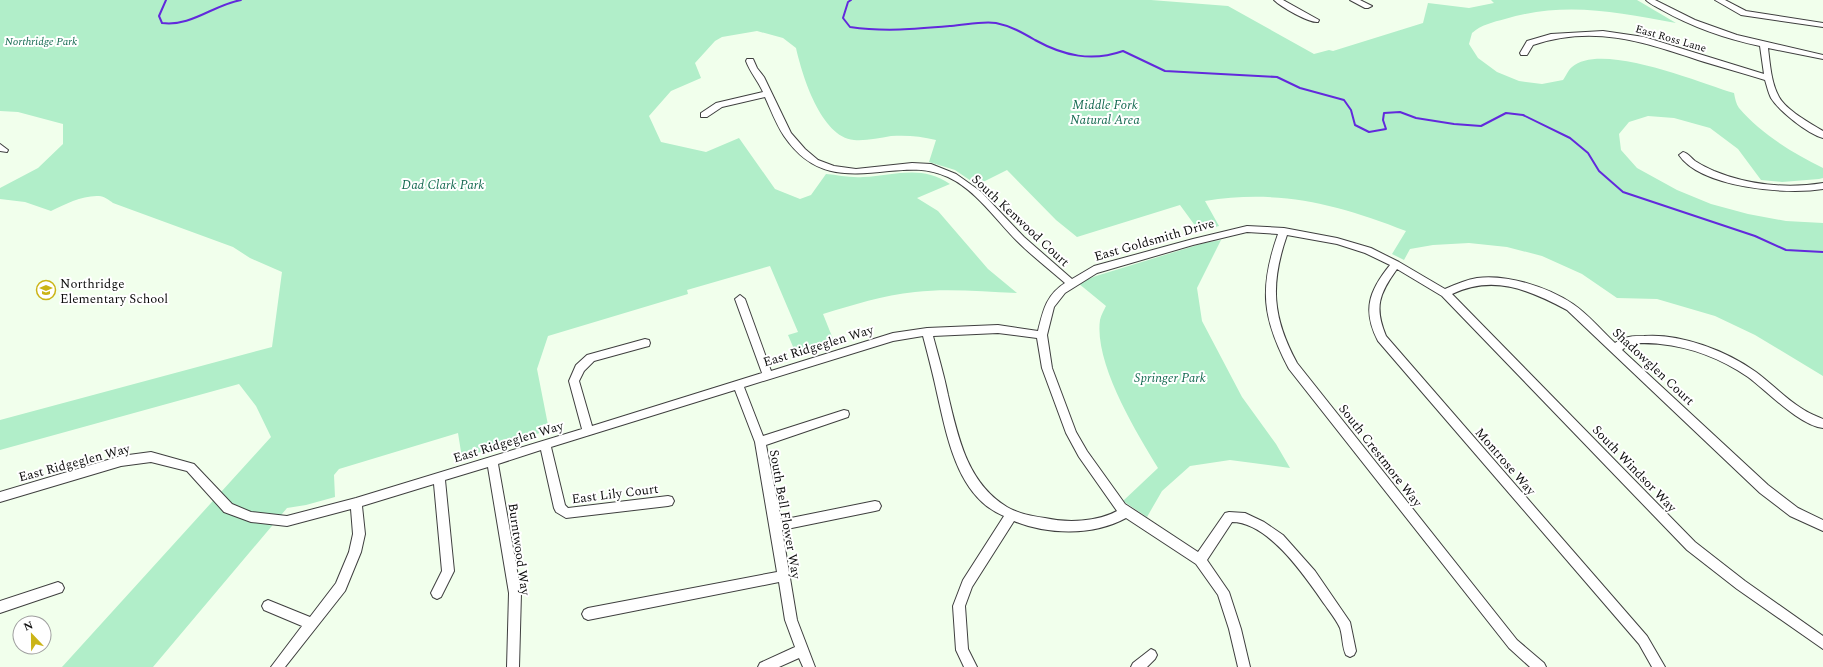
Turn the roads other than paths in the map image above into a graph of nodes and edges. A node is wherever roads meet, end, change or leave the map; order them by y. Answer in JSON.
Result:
{"nodes":[{"id":1,"x":1278,"y":0,"type":"edge"},
{"id":2,"x":1354,"y":0,"type":"edge"},
{"id":3,"x":1650,"y":0,"type":"edge"},
{"id":4,"x":1719,"y":0,"type":"edge"},
{"id":5,"x":1368,"y":6,"type":"dead end"},
{"id":6,"x":1315,"y":20,"type":"dead end"},
{"id":7,"x":1823,"y":25,"type":"edge"},
{"id":8,"x":1764,"y":46,"type":"junction"},
{"id":9,"x":1524,"y":53,"type":"dead end"},
{"id":10,"x":1823,"y":56,"type":"edge"},
{"id":11,"x":750,"y":61,"type":"dead end"},
{"id":12,"x":1768,"y":78,"type":"junction"},
{"id":13,"x":768,"y":94,"type":"junction"},
{"id":14,"x":704,"y":115,"type":"dead end"},
{"id":15,"x":1823,"y":136,"type":"edge"},
{"id":16,"x":1683,"y":155,"type":"dead end"},
{"id":17,"x":1823,"y":186,"type":"edge"},
{"id":18,"x":1284,"y":231,"type":"junction"},
{"id":19,"x":1396,"y":264,"type":"junction"},
{"id":20,"x":1071,"y":283,"type":"junction"},
{"id":21,"x":1445,"y":293,"type":"junction"},
{"id":22,"x":740,"y":299,"type":"dead end"},
{"id":23,"x":927,"y":332,"type":"junction"},
{"id":24,"x":1042,"y":335,"type":"junction"},
{"id":25,"x":645,"y":343,"type":"dead end"},
{"id":26,"x":1616,"y":349,"type":"junction"},
{"id":27,"x":767,"y":374,"type":"junction"},
{"id":28,"x":738,"y":384,"type":"junction"},
{"id":29,"x":844,"y":414,"type":"dead end"},
{"id":30,"x":1822,"y":424,"type":"edge"},
{"id":31,"x":588,"y":431,"type":"junction"},
{"id":32,"x":760,"y":442,"type":"junction"},
{"id":33,"x":545,"y":444,"type":"junction"},
{"id":34,"x":492,"y":461,"type":"junction"},
{"id":35,"x":439,"y":477,"type":"junction"},
{"id":36,"x":0,"y":498,"type":"edge"},
{"id":37,"x":668,"y":501,"type":"dead end"},
{"id":38,"x":356,"y":503,"type":"junction"},
{"id":39,"x":875,"y":506,"type":"dead end"},
{"id":40,"x":1126,"y":512,"type":"junction"},
{"id":41,"x":1011,"y":516,"type":"junction"},
{"id":42,"x":776,"y":526,"type":"junction"},
{"id":43,"x":1823,"y":526,"type":"edge"},
{"id":44,"x":1200,"y":560,"type":"junction"},
{"id":45,"x":783,"y":576,"type":"junction"},
{"id":46,"x":58,"y":588,"type":"dead end"},
{"id":47,"x":437,"y":592,"type":"dead end"},
{"id":48,"x":268,"y":606,"type":"dead end"},
{"id":49,"x":0,"y":607,"type":"edge"},
{"id":50,"x":588,"y":614,"type":"dead end"},
{"id":51,"x":311,"y":623,"type":"junction"},
{"id":52,"x":1823,"y":643,"type":"edge"},
{"id":53,"x":803,"y":650,"type":"junction"},
{"id":54,"x":1350,"y":651,"type":"dead end"},
{"id":55,"x":1151,"y":655,"type":"dead end"},
{"id":56,"x":278,"y":667,"type":"edge"},
{"id":57,"x":513,"y":667,"type":"edge"},
{"id":58,"x":764,"y":667,"type":"edge"},
{"id":59,"x":809,"y":667,"type":"edge"},
{"id":60,"x":971,"y":667,"type":"edge"},
{"id":61,"x":1138,"y":667,"type":"edge"},
{"id":62,"x":1244,"y":667,"type":"edge"},
{"id":63,"x":1540,"y":667,"type":"edge"},
{"id":64,"x":1659,"y":667,"type":"edge"}],
"edges":[{"from":1,"to":6,"type":"street"},
{"from":2,"to":5,"type":"street"},
{"from":3,"to":8,"type":"street"},
{"from":4,"to":7,"type":"street"},
{"from":8,"to":10,"type":"street"},
{"from":8,"to":12,"type":"street"},
{"from":9,"to":12,"type":"street","name":"East Ross Lane"},
{"from":11,"to":13,"type":"street","name":"South Kenwood Court"},
{"from":12,"to":15,"type":"street"},
{"from":13,"to":14,"type":"street"},
{"from":13,"to":20,"type":"street","name":"South Kenwood Court"},
{"from":16,"to":17,"type":"street"},
{"from":18,"to":19,"type":"street","name":"East Goldsmith Drive"},
{"from":18,"to":20,"type":"street","name":"East Goldsmith Drive"},
{"from":18,"to":63,"type":"street","name":"South Crestmore Way"},
{"from":19,"to":21,"type":"street","name":"South Windsor Way"},
{"from":19,"to":64,"type":"street","name":"Montrose Way"},
{"from":20,"to":24,"type":"street","name":"East Goldsmith Drive"},
{"from":21,"to":26,"type":"street","name":"Shadowglen Court"},
{"from":21,"to":52,"type":"street","name":"South Windsor Way"},
{"from":22,"to":27,"type":"street"},
{"from":23,"to":24,"type":"street","name":"East Ridgeglen Way"},
{"from":23,"to":27,"type":"street","name":"East Ridgeglen Way"},
{"from":23,"to":41,"type":"street"},
{"from":24,"to":40,"type":"street","name":"East Goldsmith Drive"},
{"from":25,"to":31,"type":"street"},
{"from":26,"to":30,"type":"street"},
{"from":26,"to":43,"type":"street","name":"Shadowglen Court"},
{"from":27,"to":28,"type":"street","name":"East Ridgeglen Way"},
{"from":28,"to":31,"type":"street","name":"East Ridgeglen Way"},
{"from":28,"to":32,"type":"street","name":"South Bell Flower Way"},
{"from":29,"to":32,"type":"street"},
{"from":31,"to":33,"type":"street","name":"East Ridgeglen Way"},
{"from":32,"to":42,"type":"street","name":"South Bell Flower Way"},
{"from":33,"to":34,"type":"street","name":"East Ridgeglen Way"},
{"from":33,"to":37,"type":"street","name":"East Lily Court"},
{"from":34,"to":35,"type":"street","name":"East Ridgeglen Way"},
{"from":34,"to":57,"type":"street","name":"Burntwood Way"},
{"from":35,"to":38,"type":"street","name":"East Ridgeglen Way"},
{"from":35,"to":47,"type":"street"},
{"from":36,"to":38,"type":"street","name":"East Ridgeglen Way"},
{"from":38,"to":51,"type":"street"},
{"from":39,"to":42,"type":"street"},
{"from":40,"to":41,"type":"street"},
{"from":40,"to":44,"type":"street","name":"East Goldsmith Drive"},
{"from":41,"to":60,"type":"street"},
{"from":42,"to":45,"type":"street","name":"South Bell Flower Way"},
{"from":44,"to":54,"type":"street"},
{"from":44,"to":62,"type":"street","name":"East Goldsmith Drive"},
{"from":45,"to":50,"type":"street"},
{"from":45,"to":53,"type":"street","name":"South Bell Flower Way"},
{"from":46,"to":49,"type":"street"},
{"from":48,"to":51,"type":"street"},
{"from":51,"to":56,"type":"street"},
{"from":53,"to":58,"type":"street"},
{"from":53,"to":59,"type":"street","name":"South Bell Flower Way"},
{"from":55,"to":61,"type":"street"}]}
